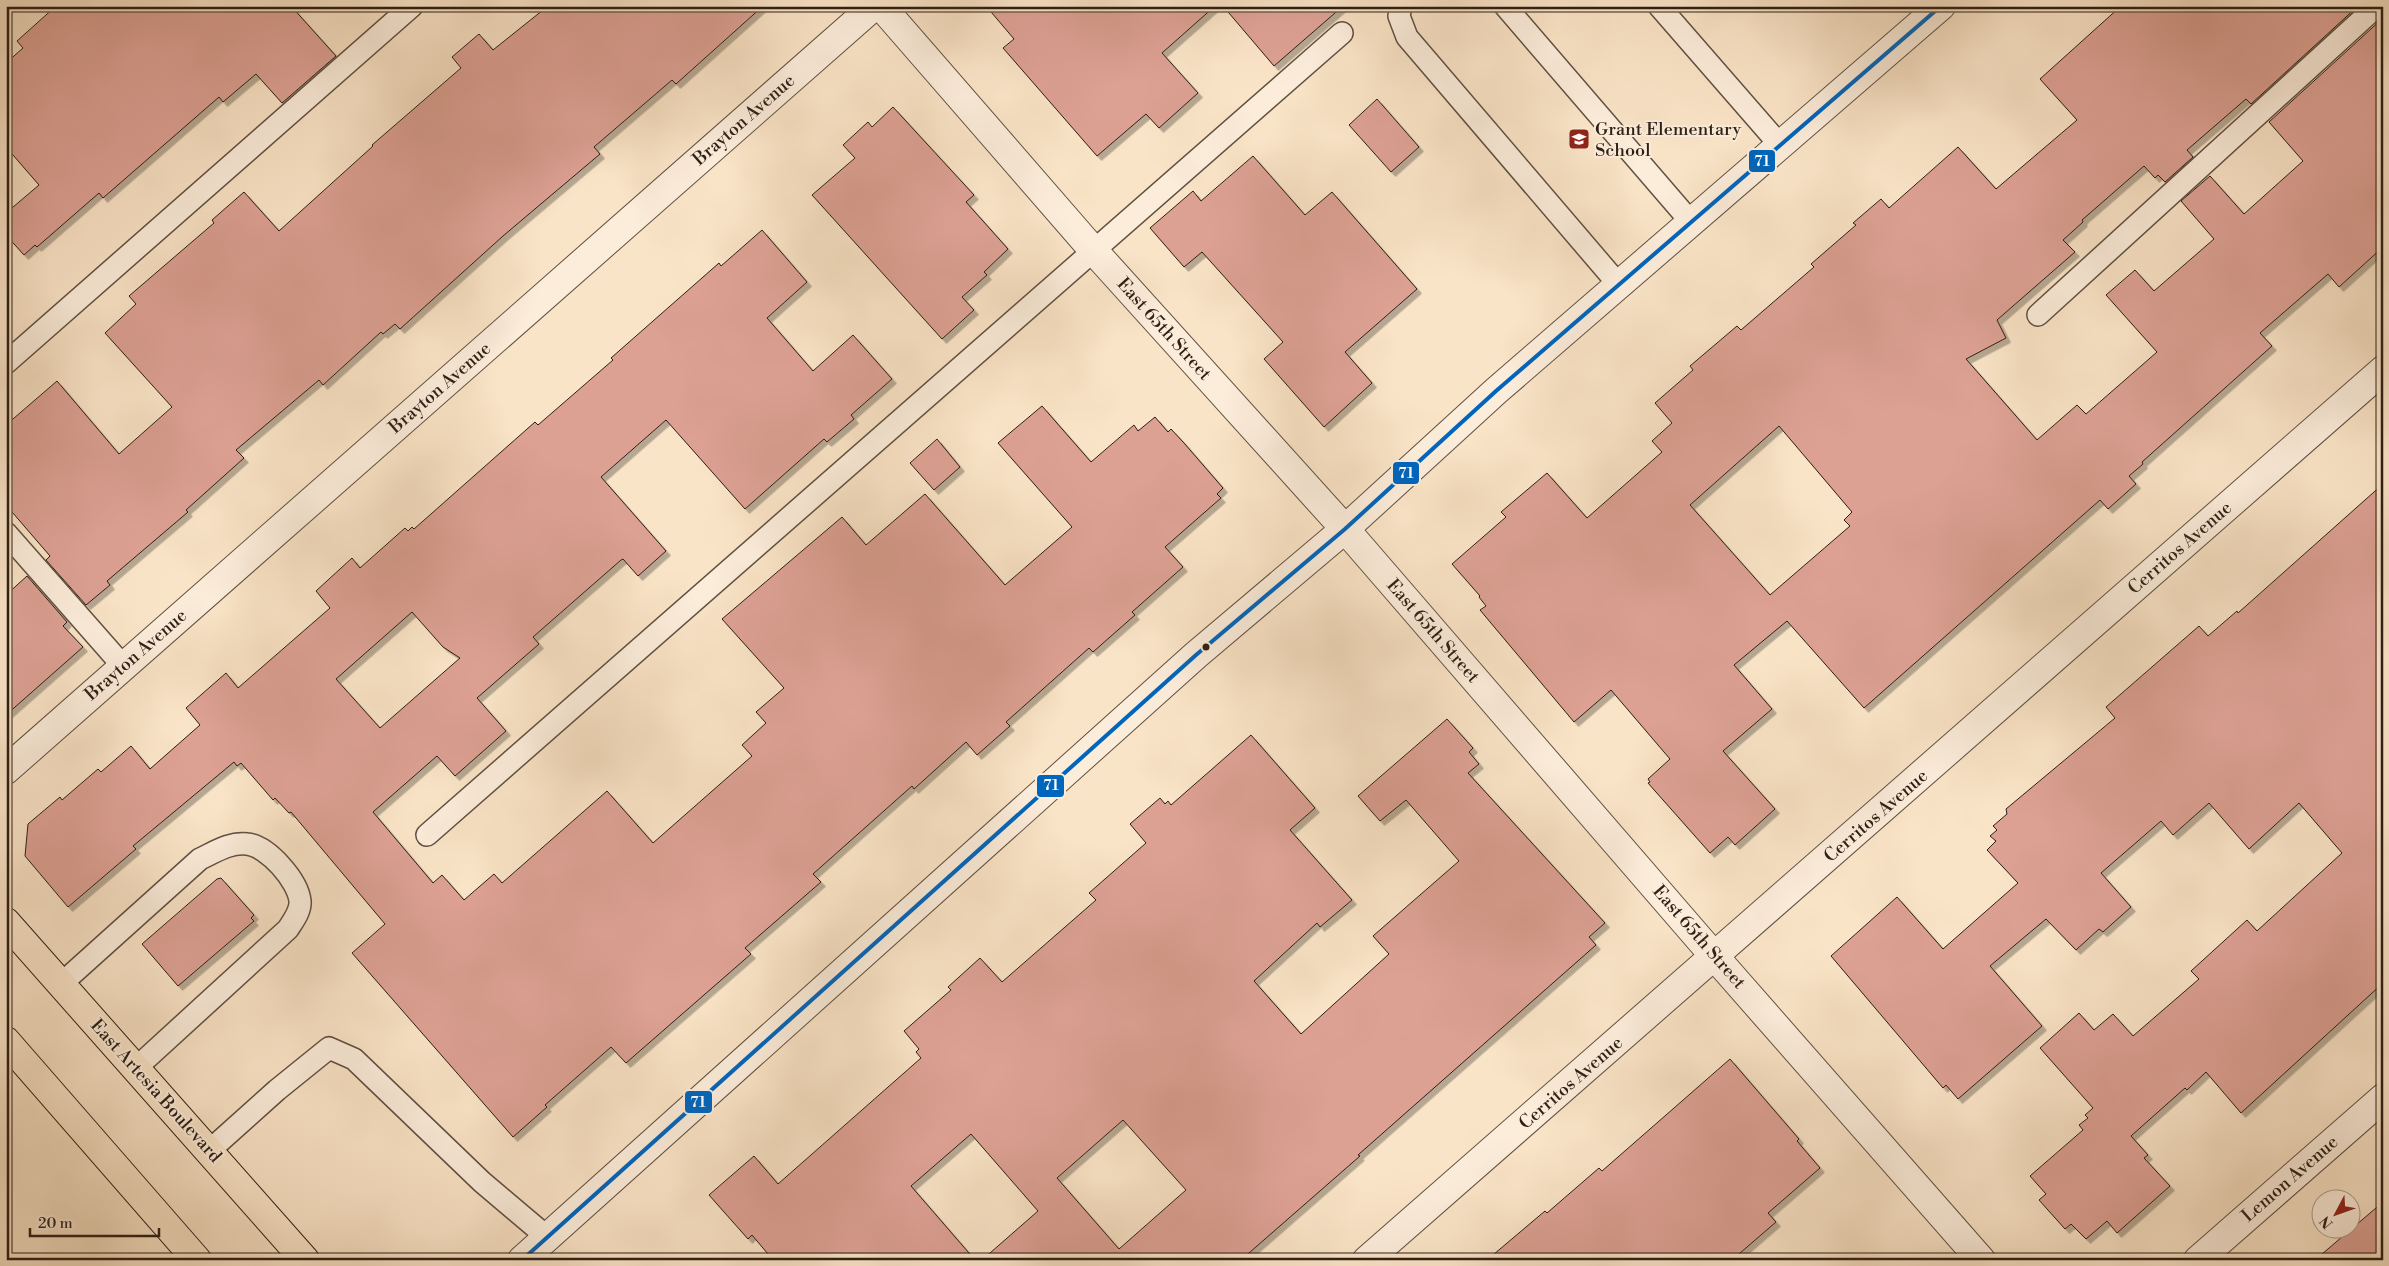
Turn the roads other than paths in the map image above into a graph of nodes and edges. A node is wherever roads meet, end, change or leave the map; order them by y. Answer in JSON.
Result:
{"nodes":[{"id":1,"x":412,"y":6,"type":"edge"},
{"id":2,"x":874,"y":6,"type":"edge"},
{"id":3,"x":881,"y":6,"type":"edge"},
{"id":4,"x":1400,"y":6,"type":"edge"},
{"id":5,"x":1506,"y":6,"type":"edge"},
{"id":6,"x":1659,"y":6,"type":"edge"},
{"id":7,"x":1940,"y":6,"type":"edge"},
{"id":8,"x":2377,"y":6,"type":"edge"},
{"id":9,"x":1342,"y":34,"type":"dead end"},
{"id":10,"x":1780,"y":145,"type":"junction"},
{"id":11,"x":1691,"y":222,"type":"junction"},
{"id":12,"x":1093,"y":250,"type":"junction"},
{"id":13,"x":1619,"y":285,"type":"junction"},
{"id":14,"x":2038,"y":315,"type":"dead end"},
{"id":15,"x":6,"y":363,"type":"edge"},
{"id":16,"x":2383,"y":370,"type":"edge"},
{"id":17,"x":1345,"y":528,"type":"junction"},
{"id":18,"x":6,"y":533,"type":"edge"},
{"id":19,"x":123,"y":666,"type":"junction"},
{"id":20,"x":6,"y":770,"type":"edge"},
{"id":21,"x":427,"y":834,"type":"dead end"},
{"id":22,"x":6,"y":922,"type":"edge"},
{"id":23,"x":1715,"y":957,"type":"junction"},
{"id":24,"x":61,"y":984,"type":"junction"},
{"id":25,"x":6,"y":1041,"type":"edge"},
{"id":26,"x":136,"y":1068,"type":"junction"},
{"id":27,"x":2383,"y":1098,"type":"edge"},
{"id":28,"x":209,"y":1150,"type":"junction"},
{"id":29,"x":547,"y":1237,"type":"junction"},
{"id":30,"x":197,"y":1260,"type":"edge"},
{"id":31,"x":305,"y":1260,"type":"edge"},
{"id":32,"x":522,"y":1260,"type":"edge"},
{"id":33,"x":1368,"y":1260,"type":"edge"},
{"id":34,"x":1981,"y":1260,"type":"edge"},
{"id":35,"x":2198,"y":1260,"type":"edge"}],
"edges":[{"from":1,"to":15,"type":"lane"},
{"from":2,"to":19,"type":"street","name":"Brayton Avenue"},
{"from":3,"to":12,"type":"street","name":"East 65th Street"},
{"from":4,"to":13,"type":"lane"},
{"from":5,"to":11,"type":"lane"},
{"from":6,"to":10,"type":"lane"},
{"from":7,"to":10,"type":"street"},
{"from":8,"to":14,"type":"lane"},
{"from":9,"to":12,"type":"lane"},
{"from":10,"to":11,"type":"street"},
{"from":11,"to":13,"type":"street"},
{"from":12,"to":17,"type":"street","name":"East 65th Street"},
{"from":12,"to":21,"type":"lane"},
{"from":13,"to":17,"type":"street"},
{"from":16,"to":23,"type":"street","name":"Cerritos Avenue"},
{"from":17,"to":23,"type":"street","name":"East 65th Street"},
{"from":17,"to":29,"type":"street"},
{"from":18,"to":19,"type":"lane"},
{"from":19,"to":20,"type":"street","name":"Brayton Avenue"},
{"from":22,"to":24,"type":"main road","name":"East Artesia Boulevard"},
{"from":23,"to":33,"type":"street","name":"Cerritos Avenue"},
{"from":23,"to":34,"type":"street","name":"East 65th Street"},
{"from":24,"to":26,"type":"main road","name":"East Artesia Boulevard"},
{"from":24,"to":26,"type":"lane"},
{"from":25,"to":30,"type":"main road"},
{"from":26,"to":28,"type":"main road","name":"East Artesia Boulevard"},
{"from":27,"to":35,"type":"street","name":"Lemon Avenue"},
{"from":28,"to":29,"type":"lane"},
{"from":28,"to":31,"type":"main road","name":"East Artesia Boulevard"},
{"from":29,"to":32,"type":"street"}]}
